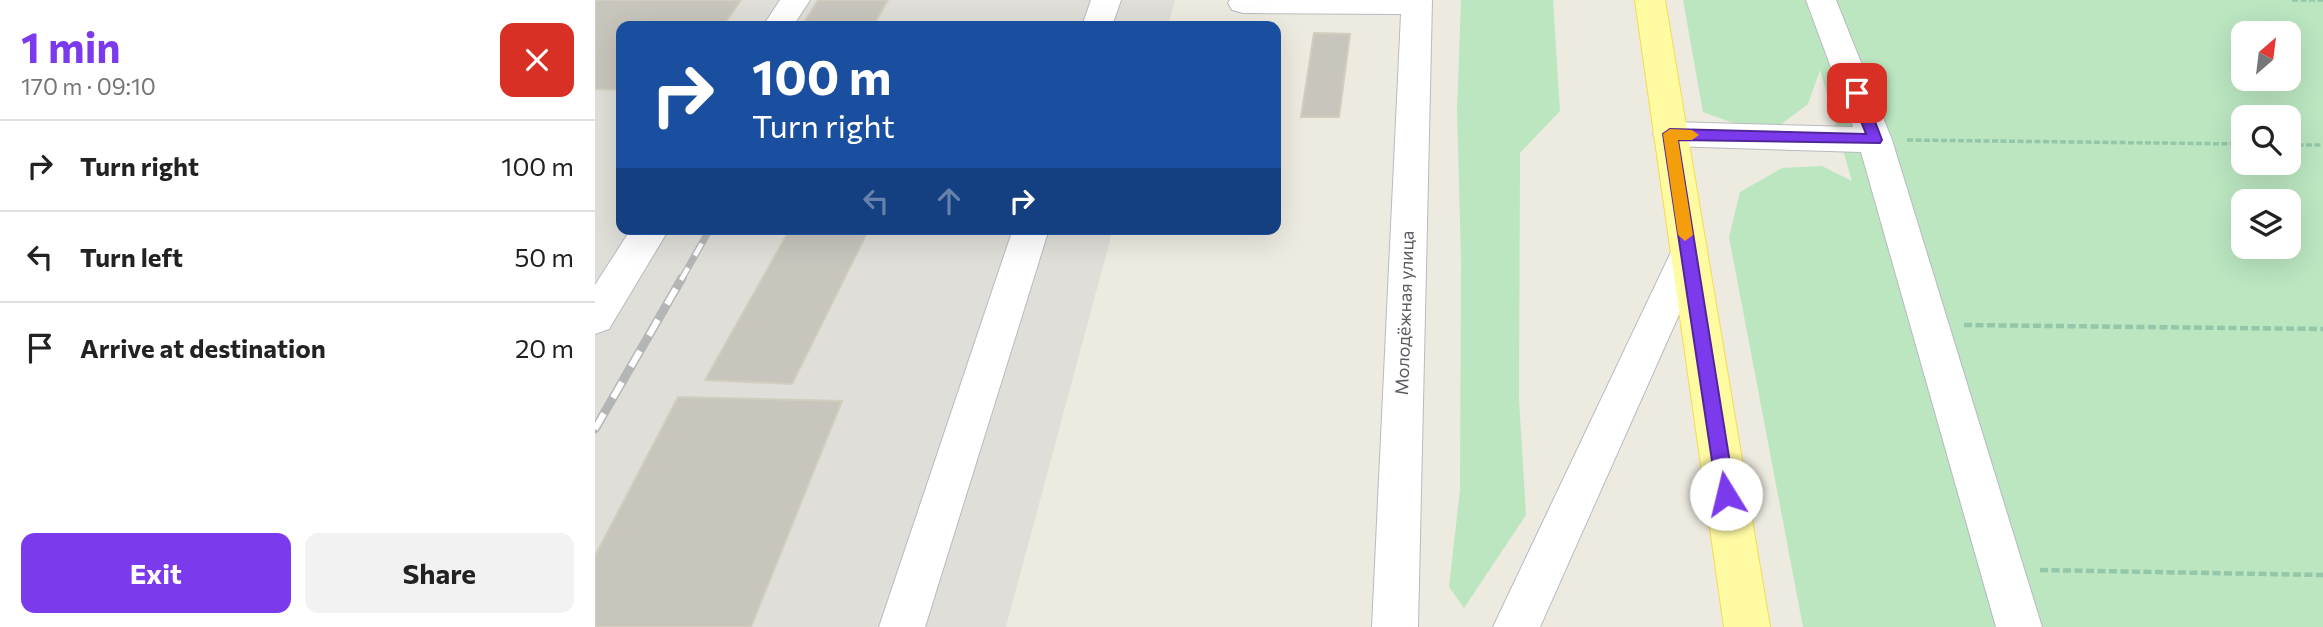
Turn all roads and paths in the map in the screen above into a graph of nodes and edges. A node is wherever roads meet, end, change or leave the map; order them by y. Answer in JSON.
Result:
{"nodes":[{"id":1,"x":795,"y":0,"type":"edge"},
{"id":2,"x":1106,"y":0,"type":"edge"},
{"id":3,"x":1650,"y":0,"type":"edge"},
{"id":4,"x":1821,"y":0,"type":"edge"},
{"id":5,"x":2292,"y":0,"type":"edge"},
{"id":6,"x":2323,"y":0,"type":"edge"},
{"id":7,"x":1416,"y":2,"type":"edge"},
{"id":8,"x":1244,"y":3,"type":"dead end"},
{"id":9,"x":781,"y":21,"type":"edge"},
{"id":10,"x":1099,"y":21,"type":"edge"},
{"id":11,"x":1670,"y":134,"type":"junction"},
{"id":12,"x":1875,"y":140,"type":"junction"},
{"id":13,"x":2231,"y":144,"type":"edge"},
{"id":14,"x":2301,"y":145,"type":"edge"},
{"id":15,"x":2323,"y":145,"type":"edge"},
{"id":16,"x":647,"y":235,"type":"edge"},
{"id":17,"x":1029,"y":235,"type":"edge"},
{"id":18,"x":1688,"y":254,"type":"junction"},
{"id":19,"x":595,"y":318,"type":"edge"},
{"id":20,"x":1928,"y":325,"type":"junction"},
{"id":21,"x":2323,"y":329,"type":"edge"},
{"id":22,"x":2001,"y":569,"type":"junction"},
{"id":23,"x":2323,"y":575,"type":"edge"},
{"id":24,"x":902,"y":627,"type":"edge"},
{"id":25,"x":1395,"y":627,"type":"edge"},
{"id":26,"x":1516,"y":627,"type":"edge"},
{"id":27,"x":1747,"y":627,"type":"edge"},
{"id":28,"x":2019,"y":627,"type":"edge"}],
"edges":[{"from":1,"to":9,"type":"street"},
{"from":2,"to":10,"type":"street"},
{"from":3,"to":11,"type":"main road"},
{"from":4,"to":12,"type":"street"},
{"from":5,"to":6,"type":"path"},
{"from":7,"to":8,"type":"street"},
{"from":7,"to":25,"type":"street","name":"Молодёжная улица"},
{"from":11,"to":12,"type":"street"},
{"from":11,"to":18,"type":"main road"},
{"from":12,"to":13,"type":"path"},
{"from":12,"to":20,"type":"street"},
{"from":14,"to":15,"type":"path"},
{"from":16,"to":19,"type":"street"},
{"from":17,"to":24,"type":"street"},
{"from":18,"to":26,"type":"street"},
{"from":18,"to":27,"type":"main road"},
{"from":20,"to":21,"type":"path"},
{"from":20,"to":22,"type":"street"},
{"from":22,"to":23,"type":"path"},
{"from":22,"to":28,"type":"street"}]}
